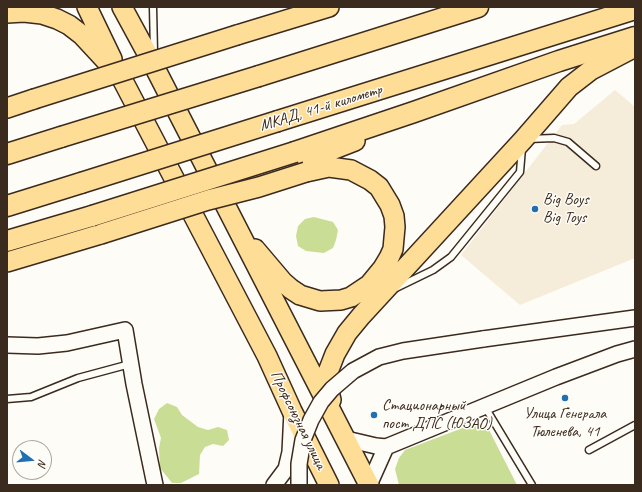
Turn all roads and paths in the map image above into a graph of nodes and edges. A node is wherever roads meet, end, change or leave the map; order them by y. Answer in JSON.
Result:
{"nodes":[{"id":1,"x":87,"y":7,"type":"edge"},
{"id":2,"x":122,"y":7,"type":"edge"},
{"id":3,"x":153,"y":7,"type":"edge"},
{"id":4,"x":329,"y":7,"type":"edge"},
{"id":5,"x":478,"y":7,"type":"edge"},
{"id":6,"x":635,"y":9,"type":"edge"},
{"id":7,"x":7,"y":13,"type":"edge"},
{"id":8,"x":635,"y":37,"type":"edge"},
{"id":9,"x":635,"y":47,"type":"edge"},
{"id":10,"x":154,"y":66,"type":"junction"},
{"id":11,"x":121,"y":77,"type":"junction"},
{"id":12,"x":7,"y":108,"type":"edge"},
{"id":13,"x":523,"y":140,"type":"junction"},
{"id":14,"x":7,"y":154,"type":"edge"},
{"id":15,"x":301,"y":162,"type":"junction"},
{"id":16,"x":596,"y":166,"type":"dead end"},
{"id":17,"x":7,"y":206,"type":"edge"},
{"id":18,"x":237,"y":229,"type":"junction"},
{"id":19,"x":7,"y":241,"type":"edge"},
{"id":20,"x":7,"y":262,"type":"edge"},
{"id":21,"x":379,"y":296,"type":"junction"},
{"id":22,"x":635,"y":317,"type":"edge"},
{"id":23,"x":7,"y":345,"type":"edge"},
{"id":24,"x":635,"y":349,"type":"edge"},
{"id":25,"x":130,"y":364,"type":"junction"},
{"id":26,"x":7,"y":399,"type":"edge"},
{"id":27,"x":484,"y":405,"type":"junction"},
{"id":28,"x":292,"y":411,"type":"junction"},
{"id":29,"x":336,"y":421,"type":"junction"},
{"id":30,"x":635,"y":425,"type":"edge"},
{"id":31,"x":346,"y":439,"type":"junction"},
{"id":32,"x":386,"y":447,"type":"junction"},
{"id":33,"x":589,"y":450,"type":"dead end"},
{"id":34,"x":155,"y":485,"type":"edge"},
{"id":35,"x":274,"y":485,"type":"edge"},
{"id":36,"x":299,"y":485,"type":"edge"},
{"id":37,"x":329,"y":485,"type":"edge"},
{"id":38,"x":369,"y":485,"type":"edge"},
{"id":39,"x":532,"y":485,"type":"edge"}],
"edges":[{"from":1,"to":11,"type":"main road"},
{"from":2,"to":10,"type":"main road"},
{"from":3,"to":10,"type":"lane"},
{"from":4,"to":12,"type":"main road","bridge":true},
{"from":5,"to":14,"type":"highway","bridge":true},
{"from":6,"to":17,"type":"highway","name":"МКАД, 41-й километр","bridge":true},
{"from":7,"to":11,"type":"main road"},
{"from":8,"to":15,"type":"highway"},
{"from":9,"to":13,"type":"main road"},
{"from":10,"to":18,"type":"main road"},
{"from":11,"to":28,"type":"main road","name":"Профсоюзная улица"},
{"from":13,"to":16,"type":"lane"},
{"from":13,"to":21,"type":"main road"},
{"from":13,"to":21,"type":"lane"},
{"from":15,"to":18,"type":"main road"},
{"from":15,"to":19,"type":"highway","bridge":true},
{"from":15,"to":20,"type":"main road","bridge":true},
{"from":18,"to":29,"type":"main road"},
{"from":21,"to":29,"type":"main road"},
{"from":22,"to":36,"type":"street","bridge":true},
{"from":23,"to":25,"type":"street"},
{"from":24,"to":27,"type":"street"},
{"from":25,"to":26,"type":"lane"},
{"from":25,"to":34,"type":"street"},
{"from":27,"to":32,"type":"street"},
{"from":27,"to":39,"type":"lane"},
{"from":28,"to":35,"type":"street"},
{"from":28,"to":37,"type":"main road","name":"Профсоюзная улица"},
{"from":29,"to":31,"type":"main road"},
{"from":30,"to":33,"type":"lane"},
{"from":31,"to":32,"type":"street"},
{"from":31,"to":38,"type":"main road"},
{"from":32,"to":38,"type":"street"}]}
